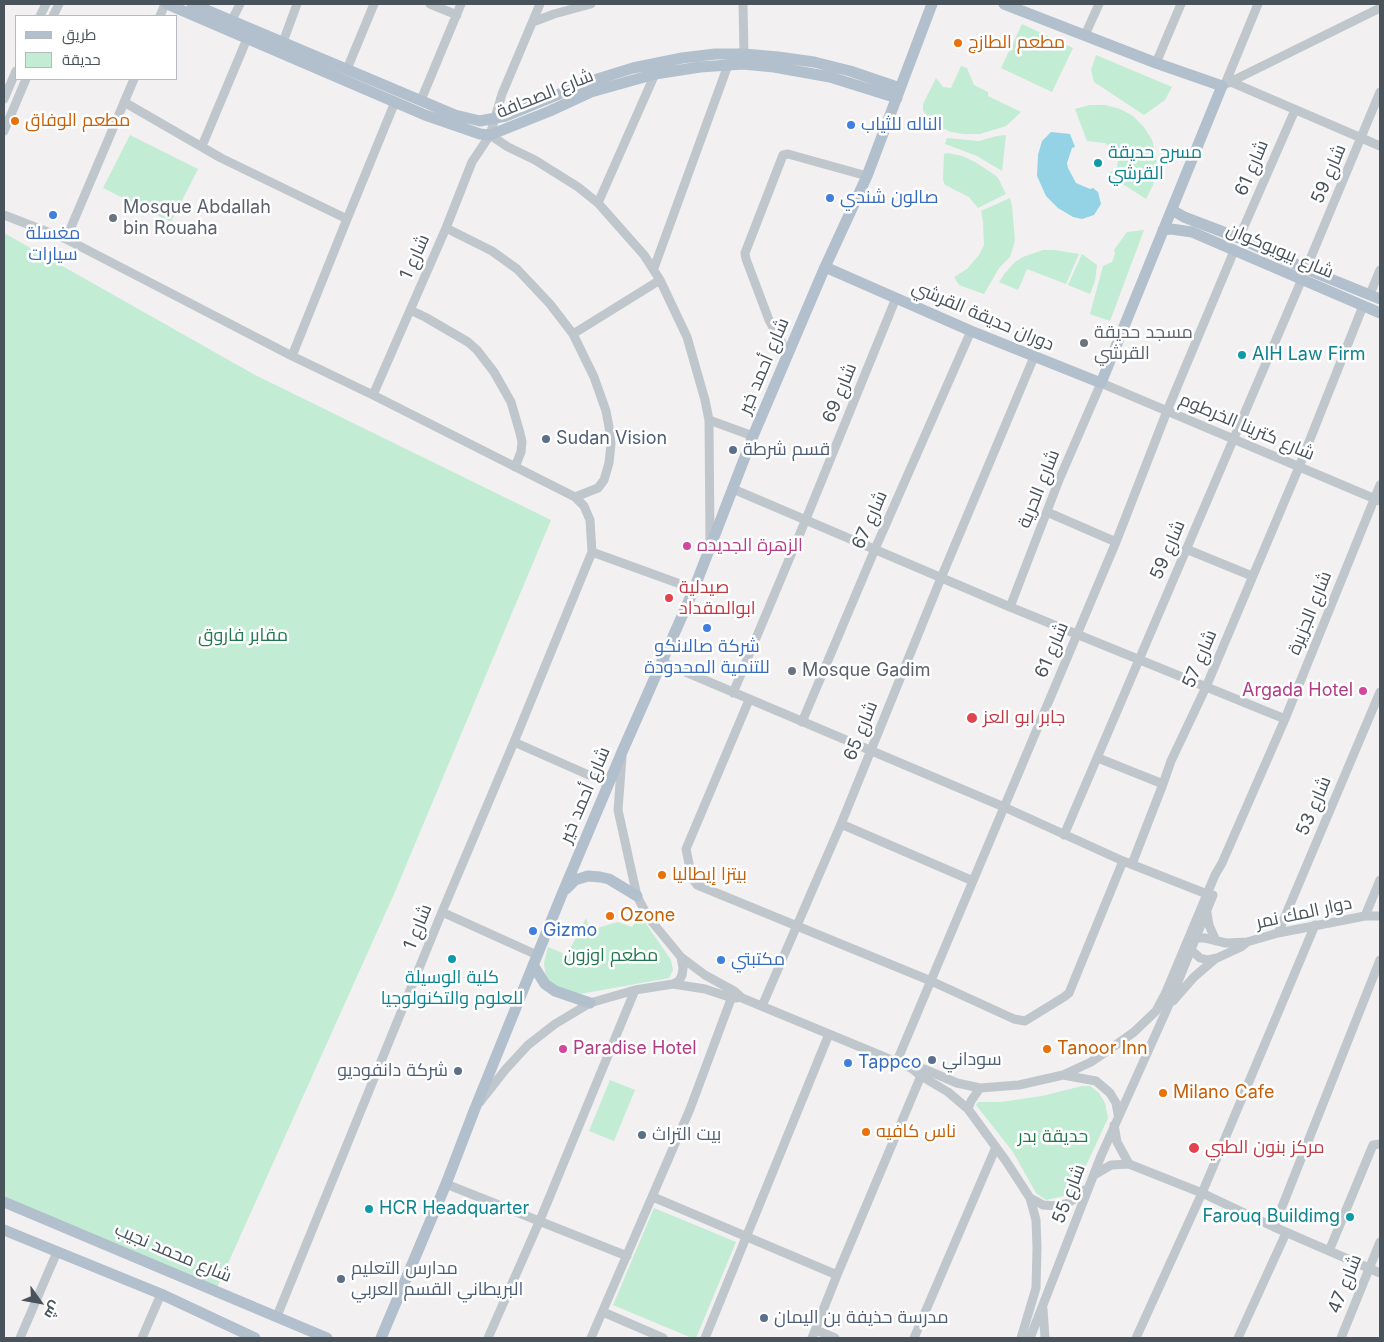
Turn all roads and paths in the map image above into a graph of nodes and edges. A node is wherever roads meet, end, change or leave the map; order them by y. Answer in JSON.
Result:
{"nodes":[{"id":1,"x":166,"y":4,"type":"edge"},
{"id":2,"x":192,"y":4,"type":"edge"},
{"id":3,"x":240,"y":4,"type":"edge"},
{"id":4,"x":298,"y":4,"type":"edge"},
{"id":5,"x":374,"y":4,"type":"edge"},
{"id":6,"x":430,"y":4,"type":"edge"},
{"id":7,"x":461,"y":4,"type":"edge"},
{"id":8,"x":540,"y":4,"type":"edge"},
{"id":9,"x":592,"y":4,"type":"edge"},
{"id":10,"x":743,"y":4,"type":"edge"},
{"id":11,"x":932,"y":4,"type":"edge"},
{"id":12,"x":1099,"y":4,"type":"edge"},
{"id":13,"x":1180,"y":4,"type":"edge"},
{"id":14,"x":1258,"y":4,"type":"edge"},
{"id":15,"x":1010,"y":5,"type":"edge"},
{"id":16,"x":1380,"y":8,"type":"edge"},
{"id":17,"x":457,"y":15,"type":"junction"},
{"id":18,"x":232,"y":20,"type":"junction"},
{"id":19,"x":533,"y":22,"type":"junction"},
{"id":20,"x":249,"y":34,"type":"junction"},
{"id":21,"x":1085,"y":35,"type":"junction"},
{"id":22,"x":283,"y":42,"type":"junction"},
{"id":23,"x":744,"y":54,"type":"junction"},
{"id":24,"x":1156,"y":63,"type":"junction"},
{"id":25,"x":728,"y":65,"type":"junction"},
{"id":26,"x":347,"y":69,"type":"junction"},
{"id":27,"x":15,"y":73,"type":"edge"},
{"id":28,"x":655,"y":74,"type":"junction"},
{"id":29,"x":26,"y":80,"type":"edge"},
{"id":30,"x":134,"y":80,"type":"edge"},
{"id":31,"x":1226,"y":84,"type":"junction"},
{"id":32,"x":1380,"y":92,"type":"edge"},
{"id":33,"x":898,"y":93,"type":"junction"},
{"id":34,"x":4,"y":99,"type":"edge"},
{"id":35,"x":421,"y":100,"type":"junction"},
{"id":36,"x":124,"y":102,"type":"junction"},
{"id":37,"x":395,"y":102,"type":"junction"},
{"id":38,"x":1295,"y":110,"type":"junction"},
{"id":39,"x":496,"y":119,"type":"junction"},
{"id":40,"x":4,"y":131,"type":"edge"},
{"id":41,"x":490,"y":135,"type":"junction"},
{"id":42,"x":1362,"y":138,"type":"junction"},
{"id":43,"x":202,"y":146,"type":"junction"},
{"id":44,"x":1380,"y":146,"type":"edge"},
{"id":45,"x":867,"y":176,"type":"junction"},
{"id":46,"x":598,"y":203,"type":"junction"},
{"id":47,"x":1172,"y":210,"type":"junction"},
{"id":48,"x":4,"y":215,"type":"edge"},
{"id":49,"x":346,"y":219,"type":"junction"},
{"id":50,"x":446,"y":228,"type":"junction"},
{"id":51,"x":1163,"y":230,"type":"junction"},
{"id":52,"x":1239,"y":238,"type":"junction"},
{"id":53,"x":66,"y":239,"type":"junction"},
{"id":54,"x":1234,"y":251,"type":"junction"},
{"id":55,"x":825,"y":267,"type":"junction"},
{"id":56,"x":654,"y":268,"type":"junction"},
{"id":57,"x":1380,"y":270,"type":"edge"},
{"id":58,"x":1304,"y":274,"type":"junction"},
{"id":59,"x":660,"y":280,"type":"junction"},
{"id":60,"x":1375,"y":296,"type":"edge"},
{"id":61,"x":896,"y":298,"type":"junction"},
{"id":62,"x":1363,"y":306,"type":"junction"},
{"id":63,"x":410,"y":310,"type":"junction"},
{"id":64,"x":1380,"y":314,"type":"edge"},
{"id":65,"x":971,"y":331,"type":"junction"},
{"id":66,"x":573,"y":334,"type":"junction"},
{"id":67,"x":788,"y":354,"type":"junction"},
{"id":68,"x":292,"y":356,"type":"junction"},
{"id":69,"x":1034,"y":358,"type":"junction"},
{"id":70,"x":1101,"y":384,"type":"junction"},
{"id":71,"x":373,"y":395,"type":"junction"},
{"id":72,"x":1167,"y":411,"type":"junction"},
{"id":73,"x":709,"y":420,"type":"junction"},
{"id":74,"x":753,"y":436,"type":"junction"},
{"id":75,"x":1233,"y":439,"type":"junction"},
{"id":76,"x":515,"y":466,"type":"junction"},
{"id":77,"x":1299,"y":467,"type":"junction"},
{"id":78,"x":1380,"y":485,"type":"edge"},
{"id":79,"x":733,"y":489,"type":"junction"},
{"id":80,"x":575,"y":497,"type":"junction"},
{"id":81,"x":1378,"y":500,"type":"edge"},
{"id":82,"x":1047,"y":512,"type":"junction"},
{"id":83,"x":806,"y":519,"type":"junction"},
{"id":84,"x":1116,"y":542,"type":"junction"},
{"id":85,"x":710,"y":549,"type":"junction"},
{"id":86,"x":875,"y":549,"type":"junction"},
{"id":87,"x":1186,"y":549,"type":"junction"},
{"id":88,"x":592,"y":552,"type":"junction"},
{"id":89,"x":1252,"y":576,"type":"junction"},
{"id":90,"x":941,"y":578,"type":"junction"},
{"id":91,"x":694,"y":589,"type":"junction"},
{"id":92,"x":1010,"y":607,"type":"junction"},
{"id":93,"x":1077,"y":634,"type":"junction"},
{"id":94,"x":1139,"y":659,"type":"junction"},
{"id":95,"x":662,"y":662,"type":"junction"},
{"id":96,"x":1206,"y":687,"type":"junction"},
{"id":97,"x":1380,"y":692,"type":"edge"},
{"id":98,"x":733,"y":693,"type":"junction"},
{"id":99,"x":749,"y":700,"type":"junction"},
{"id":100,"x":1285,"y":719,"type":"junction"},
{"id":101,"x":802,"y":722,"type":"junction"},
{"id":102,"x":514,"y":742,"type":"junction"},
{"id":103,"x":870,"y":751,"type":"junction"},
{"id":104,"x":622,"y":752,"type":"junction"},
{"id":105,"x":1098,"y":758,"type":"junction"},
{"id":106,"x":609,"y":784,"type":"junction"},
{"id":107,"x":1163,"y":784,"type":"junction"},
{"id":108,"x":1004,"y":807,"type":"junction"},
{"id":109,"x":841,"y":824,"type":"junction"},
{"id":110,"x":1064,"y":835,"type":"junction"},
{"id":111,"x":1128,"y":862,"type":"junction"},
{"id":112,"x":1380,"y":880,"type":"edge"},
{"id":113,"x":972,"y":881,"type":"junction"},
{"id":114,"x":1210,"y":895,"type":"junction"},
{"id":115,"x":637,"y":896,"type":"junction"},
{"id":116,"x":560,"y":900,"type":"junction"},
{"id":117,"x":1206,"y":911,"type":"junction"},
{"id":118,"x":442,"y":912,"type":"junction"},
{"id":119,"x":1366,"y":916,"type":"junction"},
{"id":120,"x":1380,"y":916,"type":"edge"},
{"id":121,"x":1315,"y":925,"type":"junction"},
{"id":122,"x":797,"y":926,"type":"junction"},
{"id":123,"x":1278,"y":933,"type":"junction"},
{"id":124,"x":1216,"y":941,"type":"junction"},
{"id":125,"x":1247,"y":942,"type":"junction"},
{"id":126,"x":1191,"y":943,"type":"junction"},
{"id":127,"x":681,"y":956,"type":"junction"},
{"id":128,"x":1217,"y":958,"type":"junction"},
{"id":129,"x":535,"y":960,"type":"junction"},
{"id":130,"x":1380,"y":960,"type":"edge"},
{"id":131,"x":931,"y":981,"type":"junction"},
{"id":132,"x":673,"y":984,"type":"junction"},
{"id":133,"x":635,"y":990,"type":"junction"},
{"id":134,"x":733,"y":995,"type":"junction"},
{"id":135,"x":590,"y":1003,"type":"junction"},
{"id":136,"x":762,"y":1006,"type":"junction"},
{"id":137,"x":1163,"y":1007,"type":"junction"},
{"id":138,"x":830,"y":1034,"type":"junction"},
{"id":139,"x":897,"y":1061,"type":"junction"},
{"id":140,"x":923,"y":1072,"type":"junction"},
{"id":141,"x":1063,"y":1075,"type":"junction"},
{"id":142,"x":980,"y":1088,"type":"junction"},
{"id":143,"x":968,"y":1109,"type":"junction"},
{"id":144,"x":474,"y":1111,"type":"junction"},
{"id":145,"x":1118,"y":1114,"type":"junction"},
{"id":146,"x":1114,"y":1124,"type":"junction"},
{"id":147,"x":1380,"y":1144,"type":"edge"},
{"id":148,"x":996,"y":1146,"type":"junction"},
{"id":149,"x":1129,"y":1164,"type":"junction"},
{"id":150,"x":1093,"y":1175,"type":"junction"},
{"id":151,"x":446,"y":1184,"type":"junction"},
{"id":152,"x":1089,"y":1186,"type":"junction"},
{"id":153,"x":1202,"y":1193,"type":"junction"},
{"id":154,"x":653,"y":1197,"type":"junction"},
{"id":155,"x":1030,"y":1198,"type":"junction"},
{"id":156,"x":4,"y":1202,"type":"edge"},
{"id":157,"x":540,"y":1220,"type":"junction"},
{"id":158,"x":1274,"y":1227,"type":"junction"},
{"id":159,"x":4,"y":1230,"type":"edge"},
{"id":160,"x":1286,"y":1232,"type":"junction"},
{"id":161,"x":746,"y":1238,"type":"junction"},
{"id":162,"x":1380,"y":1242,"type":"edge"},
{"id":163,"x":1329,"y":1251,"type":"junction"},
{"id":164,"x":57,"y":1252,"type":"junction"},
{"id":165,"x":627,"y":1256,"type":"junction"},
{"id":166,"x":1369,"y":1268,"type":"junction"},
{"id":167,"x":1380,"y":1273,"type":"edge"},
{"id":168,"x":837,"y":1274,"type":"junction"},
{"id":169,"x":161,"y":1294,"type":"junction"},
{"id":170,"x":1043,"y":1307,"type":"junction"},
{"id":171,"x":602,"y":1312,"type":"junction"},
{"id":172,"x":277,"y":1316,"type":"junction"},
{"id":173,"x":814,"y":1334,"type":"edge"},
{"id":174,"x":20,"y":1338,"type":"edge"},
{"id":175,"x":142,"y":1338,"type":"edge"},
{"id":176,"x":255,"y":1338,"type":"edge"},
{"id":177,"x":327,"y":1338,"type":"edge"},
{"id":178,"x":381,"y":1338,"type":"edge"},
{"id":179,"x":488,"y":1338,"type":"edge"},
{"id":180,"x":591,"y":1338,"type":"edge"},
{"id":181,"x":663,"y":1338,"type":"edge"},
{"id":182,"x":705,"y":1338,"type":"edge"},
{"id":183,"x":835,"y":1338,"type":"edge"},
{"id":184,"x":914,"y":1338,"type":"edge"},
{"id":185,"x":1021,"y":1338,"type":"edge"},
{"id":186,"x":1030,"y":1338,"type":"edge"},
{"id":187,"x":1045,"y":1338,"type":"edge"},
{"id":188,"x":1136,"y":1338,"type":"edge"},
{"id":189,"x":1238,"y":1338,"type":"edge"},
{"id":190,"x":1341,"y":1338,"type":"edge"}],
"edges":[{"from":1,"to":20,"type":"main road","name":"شارع الصحافة"},
{"from":2,"to":18,"type":"main road","name":"شارع الصحافة"},
{"from":3,"to":18,"type":"street"},
{"from":4,"to":22,"type":"street"},
{"from":5,"to":26,"type":"street"},
{"from":6,"to":17,"type":"street"},
{"from":7,"to":17,"type":"street"},
{"from":8,"to":19,"type":"street"},
{"from":9,"to":19,"type":"street"},
{"from":10,"to":23,"type":"street"},
{"from":11,"to":33,"type":"main road"},
{"from":12,"to":21,"type":"street"},
{"from":13,"to":24,"type":"street"},
{"from":14,"to":31,"type":"street"},
{"from":15,"to":21,"type":"main road"},
{"from":16,"to":31,"type":"street"},
{"from":17,"to":35,"type":"street"},
{"from":18,"to":20,"type":"main road","name":"شارع الصحافة"},
{"from":19,"to":39,"type":"street"},
{"from":20,"to":22,"type":"main road","name":"شارع الصحافة"},
{"from":20,"to":37,"type":"main road","name":"شارع الصحافة"},
{"from":20,"to":43,"type":"street"},
{"from":21,"to":24,"type":"main road"},
{"from":22,"to":26,"type":"main road","name":"شارع الصحافة"},
{"from":23,"to":33,"type":"main road","name":"شارع الصحافة"},
{"from":23,"to":39,"type":"main road","name":"شارع الصحافة"},
{"from":24,"to":31,"type":"main road"},
{"from":25,"to":28,"type":"main road","name":"شارع الصحافة"},
{"from":25,"to":33,"type":"main road","name":"شارع الصحافة"},
{"from":25,"to":56,"type":"street"},
{"from":26,"to":35,"type":"main road","name":"شارع الصحافة"},
{"from":27,"to":34,"type":"street"},
{"from":28,"to":41,"type":"main road","name":"شارع الصحافة"},
{"from":28,"to":46,"type":"street"},
{"from":29,"to":40,"type":"street"},
{"from":30,"to":36,"type":"street"},
{"from":31,"to":38,"type":"street"},
{"from":31,"to":47,"type":"main road"},
{"from":32,"to":42,"type":"street","name":"شارع 59"},
{"from":33,"to":45,"type":"main road"},
{"from":35,"to":39,"type":"main road","name":"شارع الصحافة"},
{"from":36,"to":43,"type":"street"},
{"from":36,"to":53,"type":"street"},
{"from":37,"to":41,"type":"main road","name":"شارع الصحافة"},
{"from":37,"to":49,"type":"street"},
{"from":38,"to":42,"type":"street"},
{"from":38,"to":52,"type":"street","name":"شارع 61"},
{"from":39,"to":41,"type":"street","name":"شارع 1"},
{"from":41,"to":46,"type":"street"},
{"from":41,"to":50,"type":"street","name":"شارع 1"},
{"from":42,"to":44,"type":"street"},
{"from":42,"to":58,"type":"street","name":"شارع 59"},
{"from":43,"to":49,"type":"street"},
{"from":45,"to":55,"type":"main road"},
{"from":45,"to":67,"type":"street"},
{"from":46,"to":56,"type":"street"},
{"from":47,"to":51,"type":"main road"},
{"from":47,"to":52,"type":"main road","name":"شارع بيويوكوان"},
{"from":48,"to":53,"type":"street"},
{"from":49,"to":68,"type":"street"},
{"from":50,"to":63,"type":"street","name":"شارع 1"},
{"from":50,"to":66,"type":"street"},
{"from":51,"to":54,"type":"main road","name":"شارع بيويوكوان"},
{"from":51,"to":70,"type":"main road"},
{"from":52,"to":58,"type":"main road","name":"شارع بيويوكوان"},
{"from":53,"to":68,"type":"street"},
{"from":54,"to":58,"type":"main road","name":"شارع بيويوكوان"},
{"from":54,"to":72,"type":"street","name":"شارع 61"},
{"from":55,"to":61,"type":"main road","name":"دوران حديقة القرشي"},
{"from":55,"to":67,"type":"main road","name":"شارع أحمد خير"},
{"from":56,"to":59,"type":"street"},
{"from":57,"to":60,"type":"street"},
{"from":58,"to":60,"type":"main road","name":"شارع بيويوكوان"},
{"from":58,"to":62,"type":"main road","name":"شارع بيويوكوان"},
{"from":58,"to":75,"type":"street","name":"شارع 59"},
{"from":59,"to":66,"type":"street"},
{"from":59,"to":73,"type":"street"},
{"from":61,"to":65,"type":"main road","name":"دوران حديقة القرشي"},
{"from":61,"to":83,"type":"street","name":"شارع 69"},
{"from":62,"to":64,"type":"main road","name":"شارع بيويوكوان"},
{"from":62,"to":77,"type":"street","name":"شارع 57"},
{"from":63,"to":71,"type":"street","name":"شارع 1"},
{"from":63,"to":76,"type":"street"},
{"from":65,"to":69,"type":"main road","name":"دوران حديقة القرشي"},
{"from":65,"to":86,"type":"street","name":"شارع 67"},
{"from":66,"to":80,"type":"street"},
{"from":67,"to":74,"type":"main road","name":"شارع أحمد خير"},
{"from":68,"to":71,"type":"street"},
{"from":69,"to":70,"type":"main road","name":"دوران حديقة القرشي"},
{"from":69,"to":90,"type":"street","name":"شارع 65"},
{"from":70,"to":72,"type":"street","name":"شارع كترينا الخرطوم"},
{"from":70,"to":82,"type":"street","name":"شارع الحرية"},
{"from":71,"to":76,"type":"street"},
{"from":72,"to":75,"type":"street","name":"شارع كترينا الخرطوم"},
{"from":72,"to":84,"type":"street","name":"شارع 61"},
{"from":73,"to":74,"type":"street"},
{"from":73,"to":85,"type":"street"},
{"from":74,"to":79,"type":"main road","name":"شارع أحمد خير"},
{"from":75,"to":77,"type":"street","name":"شارع كترينا الخرطوم"},
{"from":75,"to":87,"type":"street","name":"شارع 59"},
{"from":76,"to":80,"type":"street"},
{"from":77,"to":81,"type":"street","name":"شارع كترينا الخرطوم"},
{"from":77,"to":89,"type":"street","name":"شارع 57"},
{"from":78,"to":81,"type":"street","name":"شارع الجزيرة"},
{"from":79,"to":83,"type":"street"},
{"from":79,"to":85,"type":"main road","name":"شارع أحمد خير"},
{"from":80,"to":88,"type":"street"},
{"from":81,"to":100,"type":"street","name":"شارع الجزيرة"},
{"from":82,"to":84,"type":"street"},
{"from":82,"to":92,"type":"street","name":"شارع الحرية"},
{"from":83,"to":86,"type":"street"},
{"from":83,"to":98,"type":"street","name":"شارع 69"},
{"from":84,"to":93,"type":"street","name":"شارع 61"},
{"from":85,"to":91,"type":"main road","name":"شارع أحمد خير"},
{"from":86,"to":90,"type":"street"},
{"from":86,"to":101,"type":"street","name":"شارع 67"},
{"from":87,"to":89,"type":"street"},
{"from":87,"to":94,"type":"street","name":"شارع 59"},
{"from":88,"to":91,"type":"street"},
{"from":88,"to":102,"type":"street","name":"شارع 1"},
{"from":89,"to":96,"type":"street","name":"شارع 57"},
{"from":90,"to":92,"type":"street"},
{"from":90,"to":103,"type":"street","name":"شارع 65"},
{"from":91,"to":95,"type":"main road","name":"شارع أحمد خير"},
{"from":92,"to":93,"type":"street"},
{"from":93,"to":94,"type":"street"},
{"from":93,"to":108,"type":"street","name":"شارع 61"},
{"from":94,"to":96,"type":"street"},
{"from":94,"to":105,"type":"street","name":"شارع 59"},
{"from":95,"to":98,"type":"street"},
{"from":95,"to":104,"type":"main road","name":"شارع أحمد خير"},
{"from":96,"to":100,"type":"street"},
{"from":96,"to":107,"type":"street","name":"شارع 57"},
{"from":97,"to":123,"type":"street","name":"شارع 53"},
{"from":98,"to":99,"type":"street"},
{"from":99,"to":101,"type":"street"},
{"from":99,"to":122,"type":"street"},
{"from":100,"to":114,"type":"street","name":"شارع الجزيرة"},
{"from":101,"to":103,"type":"street"},
{"from":102,"to":106,"type":"street"},
{"from":102,"to":118,"type":"street","name":"شارع 1"},
{"from":103,"to":108,"type":"street"},
{"from":103,"to":109,"type":"street","name":"شارع 65"},
{"from":104,"to":106,"type":"main road","name":"شارع أحمد خير"},
{"from":104,"to":115,"type":"street"},
{"from":105,"to":107,"type":"street"},
{"from":105,"to":110,"type":"street","name":"شارع 59"},
{"from":106,"to":116,"type":"main road","name":"شارع أحمد خير"},
{"from":107,"to":111,"type":"street","name":"شارع 57"},
{"from":108,"to":110,"type":"street"},
{"from":108,"to":113,"type":"street","name":"شارع 61"},
{"from":109,"to":113,"type":"street"},
{"from":109,"to":122,"type":"street","name":"شارع 65"},
{"from":110,"to":111,"type":"street"},
{"from":111,"to":114,"type":"street"},
{"from":111,"to":131,"type":"street","name":"شارع 57"},
{"from":112,"to":119,"type":"street"},
{"from":113,"to":131,"type":"street","name":"شارع 61"},
{"from":114,"to":117,"type":"street","name":"شارع الجزيرة"},
{"from":114,"to":126,"type":"street","name":"شارع الجزيرة"},
{"from":115,"to":116,"type":"main road"},
{"from":115,"to":127,"type":"street"},
{"from":116,"to":129,"type":"main road","name":"شارع أحمد خير"},
{"from":117,"to":124,"type":"street"},
{"from":117,"to":126,"type":"street","name":"شارع الجزيرة"},
{"from":118,"to":129,"type":"street"},
{"from":118,"to":172,"type":"street","name":"شارع 1"},
{"from":119,"to":120,"type":"street","name":"دوار المك نمر"},
{"from":119,"to":121,"type":"street","name":"دوار المك نمر"},
{"from":121,"to":123,"type":"street","name":"دوار المك نمر"},
{"from":121,"to":153,"type":"street"},
{"from":122,"to":131,"type":"street"},
{"from":122,"to":136,"type":"street","name":"شارع 65"},
{"from":123,"to":125,"type":"street","name":"دوار المك نمر"},
{"from":124,"to":125,"type":"street"},
{"from":124,"to":126,"type":"street"},
{"from":125,"to":128,"type":"street","name":"دوار المك نمر"},
{"from":126,"to":128,"type":"street"},
{"from":126,"to":137,"type":"street","name":"شارع الجزيرة"},
{"from":127,"to":132,"type":"street"},
{"from":127,"to":134,"type":"street"},
{"from":128,"to":137,"type":"street","name":"دوار المك نمر"},
{"from":129,"to":135,"type":"main road"},
{"from":129,"to":144,"type":"main road","name":"شارع أحمد خير"},
{"from":130,"to":158,"type":"street"},
{"from":131,"to":139,"type":"street","name":"شارع 61"},
{"from":132,"to":133,"type":"street"},
{"from":132,"to":134,"type":"street"},
{"from":133,"to":135,"type":"street"},
{"from":133,"to":157,"type":"street"},
{"from":134,"to":136,"type":"street"},
{"from":134,"to":154,"type":"street"},
{"from":135,"to":144,"type":"street"},
{"from":136,"to":138,"type":"street"},
{"from":137,"to":141,"type":"street","name":"دوار المك نمر"},
{"from":137,"to":145,"type":"street","name":"شارع 55"},
{"from":138,"to":139,"type":"street"},
{"from":138,"to":161,"type":"street"},
{"from":139,"to":140,"type":"street"},
{"from":140,"to":142,"type":"street"},
{"from":140,"to":143,"type":"street"},
{"from":140,"to":168,"type":"street"},
{"from":141,"to":142,"type":"street"},
{"from":141,"to":145,"type":"street"},
{"from":142,"to":143,"type":"street"},
{"from":143,"to":148,"type":"street"},
{"from":144,"to":151,"type":"main road","name":"شارع أحمد خير"},
{"from":145,"to":146,"type":"street","name":"شارع 55"},
{"from":146,"to":149,"type":"street"},
{"from":146,"to":150,"type":"street","name":"شارع 55"},
{"from":147,"to":163,"type":"street"},
{"from":148,"to":155,"type":"street"},
{"from":148,"to":184,"type":"street"},
{"from":149,"to":150,"type":"street"},
{"from":149,"to":153,"type":"street"},
{"from":150,"to":152,"type":"street","name":"شارع 55"},
{"from":151,"to":157,"type":"street"},
{"from":151,"to":178,"type":"main road","name":"شارع أحمد خير"},
{"from":152,"to":155,"type":"street"},
{"from":152,"to":170,"type":"street","name":"شارع 55"},
{"from":153,"to":158,"type":"street"},
{"from":153,"to":188,"type":"street"},
{"from":154,"to":161,"type":"street"},
{"from":154,"to":165,"type":"street"},
{"from":155,"to":185,"type":"street"},
{"from":156,"to":172,"type":"main road","name":"شارع محمد نجيب"},
{"from":157,"to":165,"type":"street"},
{"from":157,"to":179,"type":"street"},
{"from":158,"to":160,"type":"street"},
{"from":159,"to":164,"type":"main road"},
{"from":160,"to":163,"type":"street"},
{"from":160,"to":189,"type":"street"},
{"from":161,"to":168,"type":"street"},
{"from":161,"to":182,"type":"street"},
{"from":162,"to":166,"type":"street","name":"شارع 47"},
{"from":163,"to":166,"type":"street"},
{"from":164,"to":169,"type":"main road"},
{"from":164,"to":174,"type":"street"},
{"from":165,"to":171,"type":"street"},
{"from":166,"to":167,"type":"street"},
{"from":166,"to":190,"type":"street","name":"شارع 47"},
{"from":168,"to":173,"type":"street"},
{"from":169,"to":175,"type":"street"},
{"from":169,"to":176,"type":"main road"},
{"from":170,"to":186,"type":"street","name":"شارع 55"},
{"from":170,"to":187,"type":"street"},
{"from":171,"to":180,"type":"street"},
{"from":171,"to":181,"type":"street"},
{"from":172,"to":177,"type":"main road","name":"شارع محمد نجيب"},
{"from":173,"to":183,"type":"street"}]}
